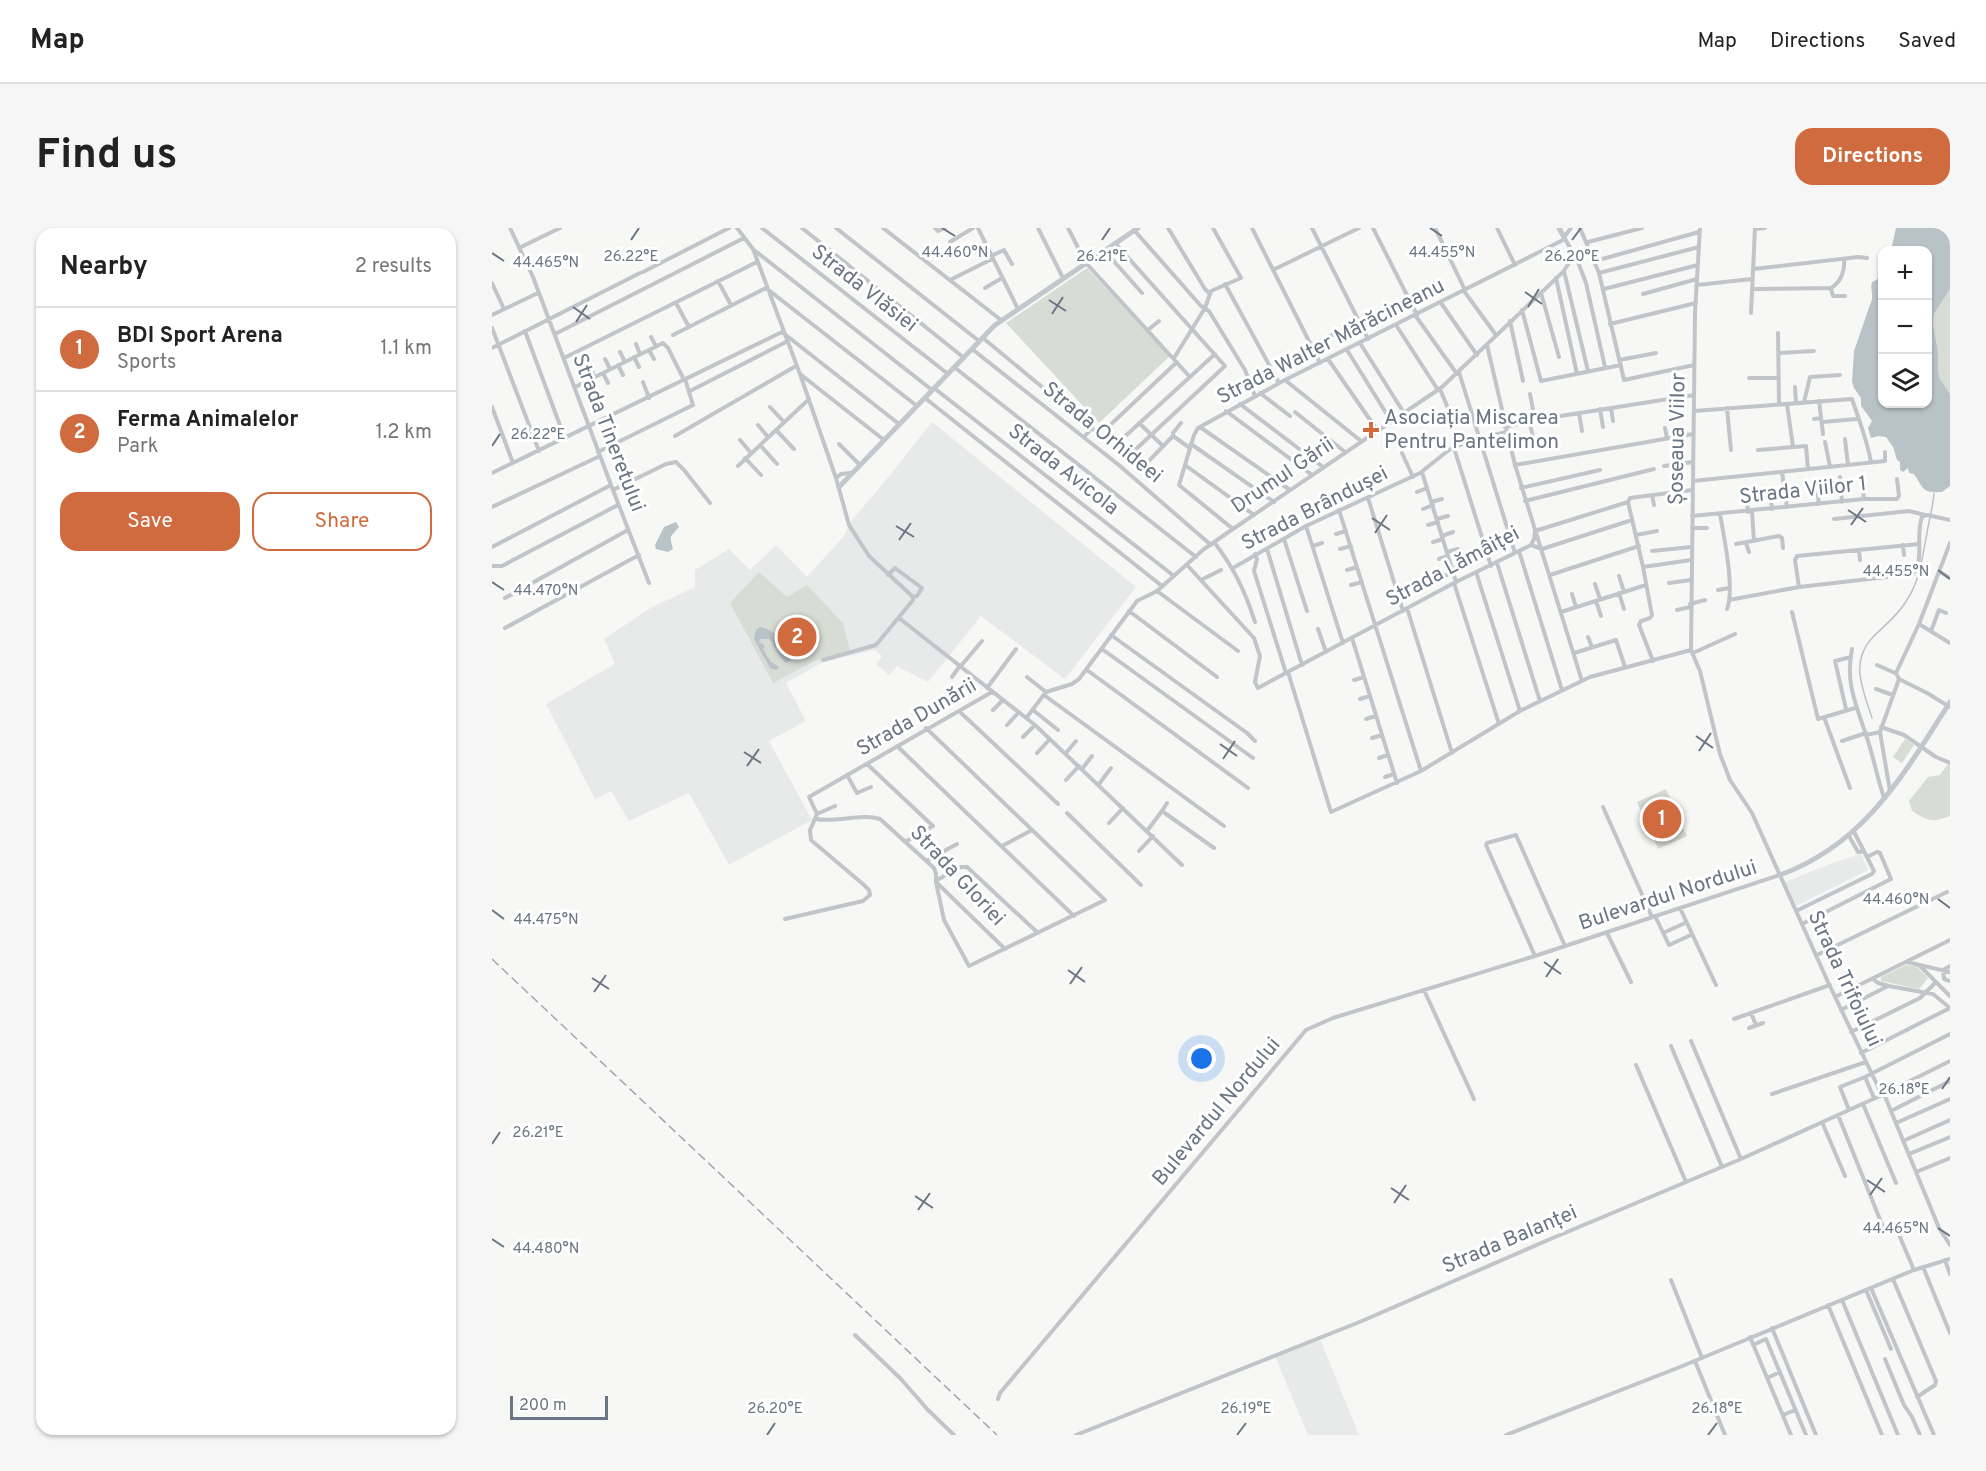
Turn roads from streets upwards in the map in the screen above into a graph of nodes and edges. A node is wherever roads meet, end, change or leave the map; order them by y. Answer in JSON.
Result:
{"nodes":[{"id":1,"x":510,"y":228,"type":"edge"},
{"id":2,"x":560,"y":228,"type":"edge"},
{"id":3,"x":727,"y":228,"type":"edge"},
{"id":4,"x":737,"y":228,"type":"edge"},
{"id":5,"x":762,"y":228,"type":"edge"},
{"id":6,"x":802,"y":228,"type":"edge"},
{"id":7,"x":836,"y":228,"type":"edge"},
{"id":8,"x":883,"y":228,"type":"edge"},
{"id":9,"x":945,"y":228,"type":"edge"},
{"id":10,"x":973,"y":228,"type":"edge"},
{"id":11,"x":978,"y":228,"type":"edge"},
{"id":12,"x":1038,"y":228,"type":"edge"},
{"id":13,"x":1068,"y":228,"type":"edge"},
{"id":14,"x":1124,"y":228,"type":"edge"},
{"id":15,"x":1168,"y":228,"type":"edge"},
{"id":16,"x":1213,"y":228,"type":"edge"},
{"id":17,"x":1252,"y":228,"type":"edge"},
{"id":18,"x":1312,"y":228,"type":"edge"},
{"id":19,"x":1359,"y":228,"type":"edge"},
{"id":20,"x":1373,"y":228,"type":"edge"},
{"id":21,"x":1435,"y":228,"type":"edge"},
{"id":22,"x":1497,"y":228,"type":"edge"},
{"id":23,"x":1559,"y":228,"type":"edge"},
{"id":24,"x":1571,"y":228,"type":"edge"},
{"id":25,"x":1580,"y":228,"type":"edge"},
{"id":26,"x":1642,"y":228,"type":"edge"},
{"id":27,"x":1765,"y":228,"type":"edge"},
{"id":28,"x":1136,"y":229,"type":"edge"},
{"id":29,"x":1755,"y":229,"type":"edge"},
{"id":30,"x":936,"y":230,"type":"edge"},
{"id":31,"x":1700,"y":230,"type":"edge"},
{"id":32,"x":1128,"y":234,"type":"junction"},
{"id":33,"x":744,"y":238,"type":"junction"},
{"id":34,"x":1564,"y":238,"type":"junction"},
{"id":35,"x":950,"y":242,"type":"dead end"},
{"id":36,"x":1588,"y":242,"type":"junction"},
{"id":37,"x":1114,"y":243,"type":"junction"},
{"id":38,"x":1322,"y":246,"type":"junction"},
{"id":39,"x":1699,"y":247,"type":"junction"},
{"id":40,"x":519,"y":249,"type":"junction"},
{"id":41,"x":753,"y":249,"type":"junction"},
{"id":42,"x":1104,"y":250,"type":"junction"},
{"id":43,"x":1573,"y":254,"type":"junction"},
{"id":44,"x":992,"y":257,"type":"junction"},
{"id":45,"x":1867,"y":258,"type":"dead end"},
{"id":46,"x":1844,"y":260,"type":"junction"},
{"id":47,"x":1595,"y":261,"type":"junction"},
{"id":48,"x":757,"y":262,"type":"junction"},
{"id":49,"x":1086,"y":262,"type":"junction"},
{"id":50,"x":1012,"y":264,"type":"dead end"},
{"id":51,"x":1515,"y":265,"type":"junction"},
{"id":52,"x":1698,"y":265,"type":"junction"},
{"id":53,"x":1753,"y":269,"type":"junction"},
{"id":54,"x":1273,"y":270,"type":"junction"},
{"id":55,"x":1564,"y":271,"type":"junction"},
{"id":56,"x":1599,"y":273,"type":"junction"},
{"id":57,"x":1002,"y":278,"type":"junction"},
{"id":58,"x":1063,"y":278,"type":"junction"},
{"id":59,"x":1556,"y":278,"type":"junction"},
{"id":60,"x":1697,"y":279,"type":"junction"},
{"id":61,"x":1752,"y":279,"type":"junction"},
{"id":62,"x":950,"y":280,"type":"junction"},
{"id":63,"x":718,"y":281,"type":"junction"},
{"id":64,"x":492,"y":283,"type":"edge"},
{"id":65,"x":1225,"y":284,"type":"junction"},
{"id":66,"x":1697,"y":285,"type":"junction"},
{"id":67,"x":766,"y":288,"type":"junction"},
{"id":68,"x":985,"y":288,"type":"dead end"},
{"id":69,"x":1831,"y":288,"type":"junction"},
{"id":70,"x":1604,"y":289,"type":"junction"},
{"id":71,"x":1752,"y":289,"type":"junction"},
{"id":72,"x":494,"y":290,"type":"edge"},
{"id":73,"x":1465,"y":290,"type":"junction"},
{"id":74,"x":1541,"y":292,"type":"junction"},
{"id":75,"x":538,"y":293,"type":"junction"},
{"id":76,"x":1142,"y":293,"type":"dead end"},
{"id":77,"x":1210,"y":294,"type":"junction"},
{"id":78,"x":1643,"y":294,"type":"dead end"},
{"id":79,"x":1845,"y":296,"type":"dead end"},
{"id":80,"x":676,"y":303,"type":"junction"},
{"id":81,"x":1441,"y":303,"type":"junction"},
{"id":82,"x":1696,"y":303,"type":"junction"},
{"id":83,"x":730,"y":305,"type":"junction"},
{"id":84,"x":1205,"y":308,"type":"junction"},
{"id":85,"x":504,"y":309,"type":"junction"},
{"id":86,"x":1018,"y":309,"type":"junction"},
{"id":87,"x":1522,"y":310,"type":"junction"},
{"id":88,"x":1751,"y":312,"type":"dead end"},
{"id":89,"x":492,"y":315,"type":"edge"},
{"id":90,"x":1416,"y":315,"type":"junction"},
{"id":91,"x":549,"y":319,"type":"junction"},
{"id":92,"x":1001,"y":320,"type":"junction"},
{"id":93,"x":1159,"y":321,"type":"dead end"},
{"id":94,"x":1510,"y":321,"type":"junction"},
{"id":95,"x":1610,"y":324,"type":"junction"},
{"id":96,"x":1396,"y":325,"type":"junction"},
{"id":97,"x":689,"y":327,"type":"junction"},
{"id":98,"x":492,"y":328,"type":"edge"},
{"id":99,"x":1192,"y":329,"type":"junction"},
{"id":100,"x":1148,"y":330,"type":"junction"},
{"id":101,"x":525,"y":331,"type":"junction"},
{"id":102,"x":782,"y":332,"type":"junction"},
{"id":103,"x":1778,"y":333,"type":"dead end"},
{"id":104,"x":555,"y":334,"type":"junction"},
{"id":105,"x":1334,"y":334,"type":"dead end"},
{"id":106,"x":673,"y":335,"type":"dead end"},
{"id":107,"x":1496,"y":335,"type":"junction"},
{"id":108,"x":651,"y":337,"type":"dead end"},
{"id":109,"x":1368,"y":339,"type":"junction"},
{"id":110,"x":980,"y":340,"type":"junction"},
{"id":111,"x":786,"y":342,"type":"junction"},
{"id":112,"x":1359,"y":343,"type":"junction"},
{"id":113,"x":499,"y":344,"type":"junction"},
{"id":114,"x":636,"y":344,"type":"dead end"},
{"id":115,"x":1487,"y":344,"type":"junction"},
{"id":116,"x":656,"y":346,"type":"junction"},
{"id":117,"x":1311,"y":346,"type":"junction"},
{"id":118,"x":492,"y":348,"type":"edge"},
{"id":119,"x":972,"y":349,"type":"junction"},
{"id":120,"x":649,"y":350,"type":"junction"},
{"id":121,"x":1347,"y":350,"type":"junction"},
{"id":122,"x":1814,"y":351,"type":"dead end"},
{"id":123,"x":620,"y":352,"type":"dead end"},
{"id":124,"x":1656,"y":353,"type":"dead end"},
{"id":125,"x":1778,"y":353,"type":"junction"},
{"id":126,"x":640,"y":354,"type":"junction"},
{"id":127,"x":1215,"y":354,"type":"junction"},
{"id":128,"x":1476,"y":355,"type":"junction"},
{"id":129,"x":634,"y":357,"type":"junction"},
{"id":130,"x":963,"y":357,"type":"junction"},
{"id":131,"x":1559,"y":357,"type":"dead end"},
{"id":132,"x":564,"y":358,"type":"junction"},
{"id":133,"x":605,"y":359,"type":"dead end"},
{"id":134,"x":654,"y":359,"type":"dead end"},
{"id":135,"x":1328,"y":359,"type":"junction"},
{"id":136,"x":1176,"y":360,"type":"junction"},
{"id":137,"x":625,"y":362,"type":"junction"},
{"id":138,"x":1620,"y":362,"type":"junction"},
{"id":139,"x":1320,"y":363,"type":"junction"},
{"id":140,"x":618,"y":365,"type":"junction"},
{"id":141,"x":1695,"y":365,"type":"junction"},
{"id":142,"x":796,"y":366,"type":"junction"},
{"id":143,"x":639,"y":367,"type":"dead end"},
{"id":144,"x":954,"y":367,"type":"junction"},
{"id":145,"x":590,"y":368,"type":"dead end"},
{"id":146,"x":1605,"y":368,"type":"junction"},
{"id":147,"x":610,"y":369,"type":"junction"},
{"id":148,"x":1588,"y":371,"type":"junction"},
{"id":149,"x":603,"y":373,"type":"junction"},
{"id":150,"x":1458,"y":373,"type":"junction"},
{"id":151,"x":800,"y":374,"type":"junction"},
{"id":152,"x":948,"y":374,"type":"junction"},
{"id":153,"x":1577,"y":374,"type":"junction"},
{"id":154,"x":623,"y":375,"type":"dead end"},
{"id":155,"x":1840,"y":375,"type":"dead end"},
{"id":156,"x":595,"y":377,"type":"junction"},
{"id":157,"x":1190,"y":377,"type":"junction"},
{"id":158,"x":1749,"y":378,"type":"dead end"},
{"id":159,"x":1779,"y":378,"type":"junction"},
{"id":160,"x":685,"y":380,"type":"junction"},
{"id":161,"x":1285,"y":380,"type":"junction"},
{"id":162,"x":1523,"y":381,"type":"dead end"},
{"id":163,"x":608,"y":382,"type":"dead end"},
{"id":164,"x":643,"y":382,"type":"dead end"},
{"id":165,"x":1279,"y":383,"type":"junction"},
{"id":166,"x":575,"y":387,"type":"junction"},
{"id":167,"x":1796,"y":387,"type":"dead end"},
{"id":168,"x":933,"y":389,"type":"junction"},
{"id":169,"x":1439,"y":390,"type":"junction"},
{"id":170,"x":690,"y":391,"type":"junction"},
{"id":171,"x":1530,"y":394,"type":"dead end"},
{"id":172,"x":1258,"y":395,"type":"junction"},
{"id":173,"x":1694,"y":395,"type":"junction"},
{"id":174,"x":649,"y":398,"type":"junction"},
{"id":175,"x":925,"y":398,"type":"junction"},
{"id":176,"x":809,"y":399,"type":"junction"},
{"id":177,"x":1819,"y":401,"type":"junction"},
{"id":178,"x":1804,"y":402,"type":"junction"},
{"id":179,"x":1796,"y":403,"type":"junction"},
{"id":180,"x":1240,"y":404,"type":"junction"},
{"id":181,"x":1779,"y":404,"type":"junction"},
{"id":182,"x":1786,"y":404,"type":"junction"},
{"id":183,"x":917,"y":406,"type":"junction"},
{"id":184,"x":492,"y":407,"type":"edge"},
{"id":185,"x":770,"y":407,"type":"dead end"},
{"id":186,"x":1611,"y":408,"type":"junction"},
{"id":187,"x":1727,"y":408,"type":"junction"},
{"id":188,"x":1600,"y":409,"type":"junction"},
{"id":189,"x":1226,"y":411,"type":"junction"},
{"id":190,"x":1694,"y":411,"type":"junction"},
{"id":191,"x":1295,"y":412,"type":"dead end"},
{"id":192,"x":1404,"y":413,"type":"junction"},
{"id":193,"x":1579,"y":413,"type":"junction"},
{"id":194,"x":1290,"y":416,"type":"dead end"},
{"id":195,"x":1452,"y":418,"type":"dead end"},
{"id":196,"x":1814,"y":419,"type":"dead end"},
{"id":197,"x":1857,"y":419,"type":"junction"},
{"id":198,"x":1535,"y":420,"type":"junction"},
{"id":199,"x":1821,"y":420,"type":"junction"},
{"id":200,"x":1391,"y":421,"type":"junction"},
{"id":201,"x":1529,"y":421,"type":"junction"},
{"id":202,"x":1613,"y":421,"type":"dead end"},
{"id":203,"x":784,"y":422,"type":"junction"},
{"id":204,"x":1139,"y":423,"type":"junction"},
{"id":205,"x":1181,"y":423,"type":"dead end"},
{"id":206,"x":899,"y":424,"type":"junction"},
{"id":207,"x":758,"y":425,"type":"dead end"},
{"id":208,"x":590,"y":427,"type":"junction"},
{"id":209,"x":1108,"y":427,"type":"dead end"},
{"id":210,"x":1200,"y":427,"type":"junction"},
{"id":211,"x":1603,"y":427,"type":"dead end"},
{"id":212,"x":1092,"y":428,"type":"junction"},
{"id":213,"x":1665,"y":428,"type":"dead end"},
{"id":214,"x":1506,"y":429,"type":"junction"},
{"id":215,"x":776,"y":430,"type":"junction"},
{"id":216,"x":1377,"y":430,"type":"junction"},
{"id":217,"x":1582,"y":431,"type":"dead end"},
{"id":218,"x":1693,"y":434,"type":"junction"},
{"id":219,"x":1823,"y":434,"type":"dead end"},
{"id":220,"x":1151,"y":435,"type":"junction"},
{"id":221,"x":675,"y":436,"type":"dead end"},
{"id":222,"x":1173,"y":436,"type":"junction"},
{"id":223,"x":768,"y":437,"type":"junction"},
{"id":224,"x":1084,"y":437,"type":"junction"},
{"id":225,"x":1480,"y":438,"type":"junction"},
{"id":226,"x":1667,"y":438,"type":"junction"},
{"id":227,"x":565,"y":439,"type":"junction"},
{"id":228,"x":1845,"y":439,"type":"dead end"},
{"id":229,"x":740,"y":440,"type":"dead end"},
{"id":230,"x":884,"y":440,"type":"junction"},
{"id":231,"x":1121,"y":440,"type":"dead end"},
{"id":232,"x":1534,"y":440,"type":"dead end"},
{"id":233,"x":1361,"y":441,"type":"junction"},
{"id":234,"x":1825,"y":442,"type":"dead end"},
{"id":235,"x":839,"y":444,"type":"dead end"},
{"id":236,"x":760,"y":445,"type":"junction"},
{"id":237,"x":1163,"y":446,"type":"junction"},
{"id":238,"x":1191,"y":446,"type":"junction"},
{"id":239,"x":1793,"y":447,"type":"junction"},
{"id":240,"x":1454,"y":448,"type":"junction"},
{"id":241,"x":794,"y":449,"type":"dead end"},
{"id":242,"x":1731,"y":450,"type":"dead end"},
{"id":243,"x":1758,"y":450,"type":"dead end"},
{"id":244,"x":539,"y":451,"type":"junction"},
{"id":245,"x":1134,"y":451,"type":"dead end"},
{"id":246,"x":1345,"y":452,"type":"junction"},
{"id":247,"x":752,"y":453,"type":"junction"},
{"id":248,"x":1402,"y":453,"type":"dead end"},
{"id":249,"x":1885,"y":453,"type":"dead end"},
{"id":250,"x":599,"y":454,"type":"junction"},
{"id":251,"x":745,"y":458,"type":"junction"},
{"id":252,"x":1693,"y":462,"type":"junction"},
{"id":253,"x":1871,"y":462,"type":"junction"},
{"id":254,"x":513,"y":463,"type":"junction"},
{"id":255,"x":1134,"y":463,"type":"dead end"},
{"id":256,"x":777,"y":464,"type":"dead end"},
{"id":257,"x":860,"y":465,"type":"junction"},
{"id":258,"x":1185,"y":465,"type":"junction"},
{"id":259,"x":1515,"y":465,"type":"junction"},
{"id":260,"x":1848,"y":465,"type":"junction"},
{"id":261,"x":738,"y":466,"type":"dead end"},
{"id":262,"x":1664,"y":466,"type":"dead end"},
{"id":263,"x":1323,"y":467,"type":"junction"},
{"id":264,"x":1830,"y":467,"type":"junction"},
{"id":265,"x":1654,"y":469,"type":"dead end"},
{"id":266,"x":1808,"y":469,"type":"junction"},
{"id":267,"x":1600,"y":470,"type":"dead end"},
{"id":268,"x":1422,"y":472,"type":"junction"},
{"id":269,"x":1782,"y":472,"type":"junction"},
{"id":270,"x":492,"y":473,"type":"edge"},
{"id":271,"x":852,"y":473,"type":"junction"},
{"id":272,"x":761,"y":475,"type":"dead end"},
{"id":273,"x":1312,"y":475,"type":"junction"},
{"id":274,"x":1413,"y":477,"type":"junction"},
{"id":275,"x":1840,"y":477,"type":"dead end"},
{"id":276,"x":836,"y":478,"type":"junction"},
{"id":277,"x":1897,"y":478,"type":"dead end"},
{"id":278,"x":1156,"y":481,"type":"dead end"},
{"id":279,"x":1693,"y":481,"type":"junction"},
{"id":280,"x":1816,"y":481,"type":"dead end"},
{"id":281,"x":1862,"y":481,"type":"dead end"},
{"id":282,"x":611,"y":485,"type":"junction"},
{"id":283,"x":838,"y":487,"type":"junction"},
{"id":284,"x":1427,"y":488,"type":"junction"},
{"id":285,"x":1521,"y":488,"type":"junction"},
{"id":286,"x":613,"y":490,"type":"junction"},
{"id":287,"x":1290,"y":490,"type":"junction"},
{"id":288,"x":1692,"y":490,"type":"junction"},
{"id":289,"x":1770,"y":490,"type":"dead end"},
{"id":290,"x":1417,"y":492,"type":"dead end"},
{"id":291,"x":1746,"y":492,"type":"dead end"},
{"id":292,"x":1652,"y":495,"type":"junction"},
{"id":293,"x":1368,"y":498,"type":"junction"},
{"id":294,"x":1442,"y":499,"type":"dead end"},
{"id":295,"x":1864,"y":499,"type":"junction"},
{"id":296,"x":1525,"y":501,"type":"junction"},
{"id":297,"x":1274,"y":502,"type":"junction"},
{"id":298,"x":1628,"y":502,"type":"junction"},
{"id":299,"x":1842,"y":502,"type":"junction"},
{"id":300,"x":710,"y":503,"type":"dead end"},
{"id":301,"x":1432,"y":504,"type":"junction"},
{"id":302,"x":1819,"y":504,"type":"junction"},
{"id":303,"x":618,"y":505,"type":"junction"},
{"id":304,"x":1654,"y":505,"type":"dead end"},
{"id":305,"x":492,"y":507,"type":"edge"},
{"id":306,"x":1787,"y":507,"type":"junction"},
{"id":307,"x":1423,"y":509,"type":"dead end"},
{"id":308,"x":1772,"y":509,"type":"junction"},
{"id":309,"x":1340,"y":510,"type":"junction"},
{"id":310,"x":1750,"y":511,"type":"junction"},
{"id":311,"x":1720,"y":514,"type":"junction"},
{"id":312,"x":1254,"y":515,"type":"junction"},
{"id":313,"x":1926,"y":515,"type":"junction"},
{"id":314,"x":1448,"y":516,"type":"dead end"},
{"id":315,"x":1692,"y":516,"type":"junction"},
{"id":316,"x":1834,"y":519,"type":"dead end"},
{"id":317,"x":1632,"y":520,"type":"junction"},
{"id":318,"x":1950,"y":520,"type":"edge"},
{"id":319,"x":1437,"y":521,"type":"junction"},
{"id":320,"x":1428,"y":525,"type":"dead end"},
{"id":321,"x":1306,"y":526,"type":"junction"},
{"id":322,"x":1692,"y":528,"type":"junction"},
{"id":323,"x":1707,"y":528,"type":"dead end"},
{"id":324,"x":1233,"y":529,"type":"junction"},
{"id":325,"x":628,"y":530,"type":"junction"},
{"id":326,"x":1346,"y":531,"type":"junction"},
{"id":327,"x":1535,"y":531,"type":"junction"},
{"id":328,"x":1657,"y":531,"type":"dead end"},
{"id":329,"x":1453,"y":532,"type":"dead end"},
{"id":330,"x":1336,"y":534,"type":"dead end"},
{"id":331,"x":1636,"y":535,"type":"junction"},
{"id":332,"x":1442,"y":537,"type":"junction"},
{"id":333,"x":1284,"y":539,"type":"junction"},
{"id":334,"x":1433,"y":542,"type":"dead end"},
{"id":335,"x":1754,"y":542,"type":"junction"},
{"id":336,"x":1213,"y":543,"type":"junction"},
{"id":337,"x":1322,"y":543,"type":"dead end"},
{"id":338,"x":1746,"y":543,"type":"junction"},
{"id":339,"x":1950,"y":543,"type":"edge"},
{"id":340,"x":1736,"y":544,"type":"dead end"},
{"id":341,"x":1919,"y":544,"type":"junction"},
{"id":342,"x":1531,"y":545,"type":"junction"},
{"id":343,"x":1903,"y":545,"type":"junction"},
{"id":344,"x":1313,"y":546,"type":"junction"},
{"id":345,"x":1350,"y":546,"type":"junction"},
{"id":346,"x":1639,"y":546,"type":"junction"},
{"id":347,"x":492,"y":547,"type":"edge"},
{"id":348,"x":1691,"y":547,"type":"junction"},
{"id":349,"x":1783,"y":548,"type":"dead end"},
{"id":350,"x":1267,"y":549,"type":"junction"},
{"id":351,"x":1340,"y":549,"type":"dead end"},
{"id":352,"x":1458,"y":549,"type":"dead end"},
{"id":353,"x":1542,"y":549,"type":"junction"},
{"id":354,"x":1859,"y":550,"type":"junction"},
{"id":355,"x":1652,"y":551,"type":"dead end"},
{"id":356,"x":1517,"y":552,"type":"junction"},
{"id":357,"x":1749,"y":552,"type":"dead end"},
{"id":358,"x":1255,"y":554,"type":"junction"},
{"id":359,"x":1448,"y":554,"type":"junction"},
{"id":360,"x":639,"y":555,"type":"junction"},
{"id":361,"x":1904,"y":555,"type":"dead end"},
{"id":362,"x":1196,"y":557,"type":"junction"},
{"id":363,"x":1439,"y":559,"type":"dead end"},
{"id":364,"x":1691,"y":560,"type":"junction"},
{"id":365,"x":1860,"y":560,"type":"dead end"},
{"id":366,"x":1497,"y":563,"type":"junction"},
{"id":367,"x":1187,"y":565,"type":"junction"},
{"id":368,"x":492,"y":566,"type":"edge"},
{"id":369,"x":1462,"y":566,"type":"dead end"},
{"id":370,"x":1491,"y":566,"type":"junction"},
{"id":371,"x":1357,"y":567,"type":"junction"},
{"id":372,"x":1644,"y":567,"type":"junction"},
{"id":373,"x":1233,"y":568,"type":"junction"},
{"id":374,"x":1221,"y":570,"type":"dead end"},
{"id":375,"x":1347,"y":570,"type":"dead end"},
{"id":376,"x":1453,"y":571,"type":"junction"},
{"id":377,"x":1476,"y":572,"type":"junction"},
{"id":378,"x":1940,"y":572,"type":"junction"},
{"id":379,"x":888,"y":574,"type":"junction"},
{"id":380,"x":1550,"y":575,"type":"junction"},
{"id":381,"x":1174,"y":576,"type":"junction"},
{"id":382,"x":1444,"y":576,"type":"dead end"},
{"id":383,"x":1619,"y":576,"type":"dead end"},
{"id":384,"x":1950,"y":578,"type":"edge"},
{"id":385,"x":1201,"y":580,"type":"junction"},
{"id":386,"x":1691,"y":580,"type":"junction"},
{"id":387,"x":650,"y":582,"type":"dead end"},
{"id":388,"x":1362,"y":582,"type":"junction"},
{"id":389,"x":1455,"y":582,"type":"junction"},
{"id":390,"x":1669,"y":583,"type":"dead end"},
{"id":391,"x":1594,"y":584,"type":"dead end"},
{"id":392,"x":1351,"y":585,"type":"dead end"},
{"id":393,"x":1647,"y":585,"type":"junction"},
{"id":394,"x":1162,"y":586,"type":"junction"},
{"id":395,"x":1799,"y":586,"type":"junction"},
{"id":396,"x":1729,"y":588,"type":"junction"},
{"id":397,"x":1718,"y":590,"type":"dead end"},
{"id":398,"x":1157,"y":591,"type":"junction"},
{"id":399,"x":1622,"y":592,"type":"junction"},
{"id":400,"x":1572,"y":594,"type":"dead end"},
{"id":401,"x":913,"y":597,"type":"junction"},
{"id":402,"x":505,"y":598,"type":"dead end"},
{"id":403,"x":1598,"y":600,"type":"junction"},
{"id":404,"x":1705,"y":600,"type":"dead end"},
{"id":405,"x":1729,"y":600,"type":"junction"},
{"id":406,"x":1690,"y":605,"type":"junction"},
{"id":407,"x":1576,"y":607,"type":"junction"},
{"id":408,"x":1405,"y":609,"type":"junction"},
{"id":409,"x":1624,"y":609,"type":"dead end"},
{"id":410,"x":1727,"y":609,"type":"dead end"},
{"id":411,"x":1677,"y":610,"type":"dead end"},
{"id":412,"x":1129,"y":611,"type":"junction"},
{"id":413,"x":1306,"y":611,"type":"dead end"},
{"id":414,"x":1561,"y":612,"type":"junction"},
{"id":415,"x":1792,"y":612,"type":"dead end"},
{"id":416,"x":1946,"y":613,"type":"dead end"},
{"id":417,"x":1601,"y":615,"type":"dead end"},
{"id":418,"x":899,"y":618,"type":"junction"},
{"id":419,"x":1255,"y":622,"type":"dead end"},
{"id":420,"x":1919,"y":624,"type":"junction"},
{"id":421,"x":1375,"y":626,"type":"junction"},
{"id":422,"x":505,"y":628,"type":"dead end"},
{"id":423,"x":1318,"y":629,"type":"dead end"},
{"id":424,"x":1931,"y":631,"type":"junction"},
{"id":425,"x":1735,"y":634,"type":"dead end"},
{"id":426,"x":1112,"y":635,"type":"junction"},
{"id":427,"x":1588,"y":637,"type":"dead end"},
{"id":428,"x":1352,"y":638,"type":"junction"},
{"id":429,"x":982,"y":641,"type":"dead end"},
{"id":430,"x":1343,"y":643,"type":"junction"},
{"id":431,"x":1950,"y":643,"type":"edge"},
{"id":432,"x":1592,"y":647,"type":"junction"},
{"id":433,"x":1016,"y":648,"type":"dead end"},
{"id":434,"x":1102,"y":649,"type":"junction"},
{"id":435,"x":1852,"y":649,"type":"dead end"},
{"id":436,"x":1238,"y":651,"type":"dead end"},
{"id":437,"x":1326,"y":652,"type":"junction"},
{"id":438,"x":1692,"y":652,"type":"junction"},
{"id":439,"x":1574,"y":653,"type":"junction"},
{"id":440,"x":1851,"y":657,"type":"junction"},
{"id":441,"x":823,"y":660,"type":"dead end"},
{"id":442,"x":1653,"y":660,"type":"junction"},
{"id":443,"x":1302,"y":665,"type":"junction"},
{"id":444,"x":1877,"y":665,"type":"dead end"},
{"id":445,"x":960,"y":667,"type":"junction"},
{"id":446,"x":1625,"y":667,"type":"junction"},
{"id":447,"x":1086,"y":670,"type":"junction"},
{"id":448,"x":1287,"y":672,"type":"junction"},
{"id":449,"x":952,"y":677,"type":"dead end"},
{"id":450,"x":1027,"y":677,"type":"dead end"},
{"id":451,"x":1216,"y":677,"type":"dead end"},
{"id":452,"x":1364,"y":677,"type":"junction"},
{"id":453,"x":1897,"y":677,"type":"junction"},
{"id":454,"x":1354,"y":680,"type":"dead end"},
{"id":455,"x":1582,"y":681,"type":"junction"},
{"id":456,"x":987,"y":688,"type":"junction"},
{"id":457,"x":1876,"y":689,"type":"dead end"},
{"id":458,"x":1562,"y":690,"type":"junction"},
{"id":459,"x":992,"y":692,"type":"junction"},
{"id":460,"x":1045,"y":694,"type":"junction"},
{"id":461,"x":1893,"y":695,"type":"junction"},
{"id":462,"x":1370,"y":696,"type":"junction"},
{"id":463,"x":1360,"y":699,"type":"dead end"},
{"id":464,"x":1003,"y":700,"type":"junction"},
{"id":465,"x":1540,"y":701,"type":"junction"},
{"id":466,"x":1949,"y":705,"type":"edge"},
{"id":467,"x":1855,"y":708,"type":"junction"},
{"id":468,"x":1846,"y":709,"type":"junction"},
{"id":469,"x":993,"y":710,"type":"dead end"},
{"id":470,"x":1033,"y":710,"type":"junction"},
{"id":471,"x":959,"y":711,"type":"junction"},
{"id":472,"x":1520,"y":711,"type":"junction"},
{"id":473,"x":1019,"y":712,"type":"junction"},
{"id":474,"x":1376,"y":716,"type":"junction"},
{"id":475,"x":1027,"y":717,"type":"junction"},
{"id":476,"x":1824,"y":717,"type":"junction"},
{"id":477,"x":1366,"y":719,"type":"dead end"},
{"id":478,"x":1035,"y":724,"type":"junction"},
{"id":479,"x":1498,"y":724,"type":"junction"},
{"id":480,"x":1007,"y":725,"type":"dead end"},
{"id":481,"x":927,"y":728,"type":"junction"},
{"id":482,"x":1058,"y":730,"type":"dead end"},
{"id":483,"x":1880,"y":730,"type":"junction"},
{"id":484,"x":1866,"y":734,"type":"junction"},
{"id":485,"x":1382,"y":735,"type":"junction"},
{"id":486,"x":1023,"y":738,"type":"dead end"},
{"id":487,"x":1372,"y":738,"type":"dead end"},
{"id":488,"x":1050,"y":739,"type":"junction"},
{"id":489,"x":1076,"y":741,"type":"dead end"},
{"id":490,"x":1255,"y":741,"type":"dead end"},
{"id":491,"x":1842,"y":741,"type":"dead end"},
{"id":492,"x":897,"y":746,"type":"junction"},
{"id":493,"x":1920,"y":747,"type":"junction"},
{"id":494,"x":1037,"y":753,"type":"dead end"},
{"id":495,"x":1066,"y":753,"type":"junction"},
{"id":496,"x":1452,"y":753,"type":"junction"},
{"id":497,"x":1388,"y":755,"type":"junction"},
{"id":498,"x":1092,"y":756,"type":"dead end"},
{"id":499,"x":1253,"y":758,"type":"dead end"},
{"id":500,"x":1378,"y":758,"type":"dead end"},
{"id":501,"x":1950,"y":763,"type":"edge"},
{"id":502,"x":867,"y":764,"type":"junction"},
{"id":503,"x":1081,"y":768,"type":"junction"},
{"id":504,"x":1111,"y":768,"type":"dead end"},
{"id":505,"x":1421,"y":771,"type":"junction"},
{"id":506,"x":1394,"y":774,"type":"junction"},
{"id":507,"x":847,"y":775,"type":"junction"},
{"id":508,"x":1384,"y":777,"type":"dead end"},
{"id":509,"x":1066,"y":780,"type":"dead end"},
{"id":510,"x":1397,"y":783,"type":"junction"},
{"id":511,"x":1098,"y":784,"type":"junction"},
{"id":512,"x":871,"y":788,"type":"dead end"},
{"id":513,"x":1248,"y":788,"type":"dead end"},
{"id":514,"x":1850,"y":788,"type":"dead end"},
{"id":515,"x":1890,"y":792,"type":"junction"},
{"id":516,"x":1885,"y":799,"type":"junction"},
{"id":517,"x":1744,"y":801,"type":"joint"},
{"id":518,"x":1167,"y":803,"type":"dead end"},
{"id":519,"x":1058,"y":804,"type":"dead end"},
{"id":520,"x":835,"y":806,"type":"dead end"},
{"id":521,"x":1603,"y":807,"type":"dead end"},
{"id":522,"x":1124,"y":808,"type":"junction"},
{"id":523,"x":1162,"y":811,"type":"junction"},
{"id":524,"x":1067,"y":813,"type":"dead end"},
{"id":525,"x":816,"y":817,"type":"junction"},
{"id":526,"x":1109,"y":823,"type":"dead end"},
{"id":527,"x":933,"y":826,"type":"junction"},
{"id":528,"x":1224,"y":826,"type":"dead end"},
{"id":529,"x":1032,"y":830,"type":"junction"},
{"id":530,"x":940,"y":831,"type":"dead end"},
{"id":531,"x":1147,"y":831,"type":"junction"},
{"id":532,"x":1851,"y":834,"type":"junction"},
{"id":533,"x":1153,"y":836,"type":"junction"},
{"id":534,"x":905,"y":842,"type":"junction"},
{"id":535,"x":957,"y":844,"type":"dead end"},
{"id":536,"x":1002,"y":846,"type":"junction"},
{"id":537,"x":1214,"y":848,"type":"dead end"},
{"id":538,"x":1139,"y":851,"type":"dead end"},
{"id":539,"x":1867,"y":857,"type":"junction"},
{"id":540,"x":926,"y":861,"type":"junction"},
{"id":541,"x":1182,"y":865,"type":"dead end"},
{"id":542,"x":1780,"y":875,"type":"junction"},
{"id":543,"x":936,"y":881,"type":"junction"},
{"id":544,"x":1141,"y":885,"type":"dead end"},
{"id":545,"x":1947,"y":892,"type":"dead end"},
{"id":546,"x":1680,"y":908,"type":"junction"},
{"id":547,"x":1796,"y":911,"type":"junction"},
{"id":548,"x":1074,"y":916,"type":"junction"},
{"id":549,"x":1654,"y":916,"type":"junction"},
{"id":550,"x":785,"y":919,"type":"dead end"},
{"id":551,"x":1678,"y":919,"type":"dead end"},
{"id":552,"x":1802,"y":924,"type":"junction"},
{"id":553,"x":1038,"y":933,"type":"junction"},
{"id":554,"x":1607,"y":933,"type":"junction"},
{"id":555,"x":1663,"y":933,"type":"junction"},
{"id":556,"x":1691,"y":935,"type":"dead end"},
{"id":557,"x":1950,"y":940,"type":"edge"},
{"id":558,"x":1564,"y":946,"type":"junction"},
{"id":559,"x":1005,"y":949,"type":"junction"},
{"id":560,"x":1817,"y":955,"type":"junction"},
{"id":561,"x":1535,"y":956,"type":"junction"},
{"id":562,"x":1907,"y":962,"type":"junction"},
{"id":563,"x":1918,"y":965,"type":"junction"},
{"id":564,"x":1950,"y":966,"type":"edge"},
{"id":565,"x":1943,"y":970,"type":"junction"},
{"id":566,"x":1950,"y":972,"type":"edge"},
{"id":567,"x":1873,"y":979,"type":"junction"},
{"id":568,"x":1950,"y":981,"type":"edge"},
{"id":569,"x":1631,"y":982,"type":"dead end"},
{"id":570,"x":1936,"y":982,"type":"junction"},
{"id":571,"x":1716,"y":985,"type":"dead end"},
{"id":572,"x":1830,"y":986,"type":"junction"},
{"id":573,"x":1889,"y":986,"type":"junction"},
{"id":574,"x":1424,"y":990,"type":"junction"},
{"id":575,"x":1926,"y":993,"type":"junction"},
{"id":576,"x":1950,"y":996,"type":"edge"},
{"id":577,"x":1835,"y":998,"type":"junction"},
{"id":578,"x":1950,"y":1008,"type":"edge"},
{"id":579,"x":1841,"y":1010,"type":"junction"},
{"id":580,"x":1751,"y":1013,"type":"junction"},
{"id":581,"x":1734,"y":1019,"type":"dead end"},
{"id":582,"x":1763,"y":1023,"type":"dead end"},
{"id":583,"x":1756,"y":1025,"type":"junction"},
{"id":584,"x":1749,"y":1028,"type":"dead end"},
{"id":585,"x":1851,"y":1032,"type":"junction"},
{"id":586,"x":1950,"y":1034,"type":"edge"},
{"id":587,"x":1691,"y":1041,"type":"dead end"},
{"id":588,"x":1671,"y":1046,"type":"dead end"},
{"id":589,"x":1861,"y":1053,"type":"junction"},
{"id":590,"x":1950,"y":1060,"type":"edge"},
{"id":591,"x":1866,"y":1062,"type":"junction"},
{"id":592,"x":1636,"y":1065,"type":"dead end"},
{"id":593,"x":1871,"y":1074,"type":"junction"},
{"id":594,"x":1865,"y":1077,"type":"junction"},
{"id":595,"x":1950,"y":1081,"type":"edge"},
{"id":596,"x":1772,"y":1094,"type":"dead end"},
{"id":597,"x":1883,"y":1094,"type":"junction"},
{"id":598,"x":1874,"y":1098,"type":"junction"},
{"id":599,"x":1474,"y":1099,"type":"dead end"},
{"id":600,"x":1950,"y":1099,"type":"edge"},
{"id":601,"x":1863,"y":1104,"type":"junction"},
{"id":602,"x":1849,"y":1110,"type":"junction"},
{"id":603,"x":1891,"y":1111,"type":"junction"},
{"id":604,"x":1838,"y":1115,"type":"junction"},
{"id":605,"x":1950,"y":1120,"type":"edge"},
{"id":606,"x":1822,"y":1122,"type":"junction"},
{"id":607,"x":1896,"y":1123,"type":"junction"},
{"id":608,"x":1950,"y":1137,"type":"edge"},
{"id":609,"x":1903,"y":1141,"type":"junction"},
{"id":610,"x":1908,"y":1154,"type":"junction"},
{"id":611,"x":1950,"y":1158,"type":"edge"},
{"id":612,"x":1741,"y":1159,"type":"junction"},
{"id":613,"x":1722,"y":1167,"type":"junction"},
{"id":614,"x":1916,"y":1172,"type":"junction"},
{"id":615,"x":1845,"y":1176,"type":"dead end"},
{"id":616,"x":1686,"y":1182,"type":"junction"},
{"id":617,"x":1896,"y":1183,"type":"dead end"},
{"id":618,"x":1950,"y":1245,"type":"edge"},
{"id":619,"x":1950,"y":1259,"type":"edge"},
{"id":620,"x":1945,"y":1260,"type":"junction"},
{"id":621,"x":1923,"y":1267,"type":"junction"},
{"id":622,"x":1914,"y":1270,"type":"junction"},
{"id":623,"x":1950,"y":1274,"type":"edge"},
{"id":624,"x":1893,"y":1279,"type":"junction"},
{"id":625,"x":1671,"y":1280,"type":"dead end"},
{"id":626,"x":1869,"y":1289,"type":"junction"},
{"id":627,"x":1842,"y":1300,"type":"junction"},
{"id":628,"x":1828,"y":1305,"type":"junction"},
{"id":629,"x":1772,"y":1328,"type":"junction"},
{"id":630,"x":1950,"y":1333,"type":"edge"},
{"id":631,"x":855,"y":1335,"type":"dead end"},
{"id":632,"x":1750,"y":1337,"type":"junction"},
{"id":633,"x":1753,"y":1345,"type":"junction"},
{"id":634,"x":1891,"y":1349,"type":"dead end"},
{"id":635,"x":1702,"y":1358,"type":"junction"},
{"id":636,"x":1885,"y":1359,"type":"dead end"},
{"id":637,"x":1695,"y":1361,"type":"junction"},
{"id":638,"x":1780,"y":1372,"type":"junction"},
{"id":639,"x":1767,"y":1378,"type":"junction"},
{"id":640,"x":1917,"y":1397,"type":"junction"},
{"id":641,"x":998,"y":1399,"type":"dead end"},
{"id":642,"x":1795,"y":1410,"type":"junction"},
{"id":643,"x":1783,"y":1415,"type":"junction"},
{"id":644,"x":954,"y":1435,"type":"edge"},
{"id":645,"x":1076,"y":1435,"type":"edge"},
{"id":646,"x":1506,"y":1435,"type":"edge"},
{"id":647,"x":1725,"y":1435,"type":"edge"},
{"id":648,"x":1791,"y":1435,"type":"edge"},
{"id":649,"x":1806,"y":1435,"type":"edge"},
{"id":650,"x":1816,"y":1435,"type":"edge"},
{"id":651,"x":1882,"y":1435,"type":"edge"},
{"id":652,"x":1898,"y":1435,"type":"edge"},
{"id":653,"x":1920,"y":1435,"type":"edge"},
{"id":654,"x":1934,"y":1435,"type":"edge"}],
"edges":[{"from":1,"to":40,"type":"street","name":"Strada Tineretului"},
{"from":2,"to":40,"type":"street"},
{"from":3,"to":91,"type":"street"},
{"from":4,"to":33,"type":"street"},
{"from":5,"to":152,"type":"street","name":"Strada Vlăsiei"},
{"from":6,"to":130,"type":"street"},
{"from":7,"to":110,"type":"street"},
{"from":8,"to":62,"type":"street"},
{"from":9,"to":30,"type":"street"},
{"from":10,"to":35,"type":"street"},
{"from":11,"to":44,"type":"street"},
{"from":12,"to":58,"type":"street"},
{"from":13,"to":49,"type":"street"},
{"from":14,"to":32,"type":"street"},
{"from":15,"to":77,"type":"street"},
{"from":16,"to":65,"type":"street"},
{"from":17,"to":54,"type":"street"},
{"from":18,"to":38,"type":"street"},
{"from":19,"to":38,"type":"street"},
{"from":20,"to":90,"type":"street"},
{"from":21,"to":73,"type":"street"},
{"from":22,"to":51,"type":"street"},
{"from":23,"to":34,"type":"street"},
{"from":24,"to":34,"type":"street"},
{"from":25,"to":36,"type":"street"},
{"from":26,"to":36,"type":"street"},
{"from":27,"to":29,"type":"street"},
{"from":28,"to":32,"type":"street"},
{"from":28,"to":84,"type":"street"},
{"from":29,"to":53,"type":"street"},
{"from":31,"to":39,"type":"street","name":"Șoseaua Viilor"},
{"from":31,"to":47,"type":"street"},
{"from":32,"to":37,"type":"street"},
{"from":33,"to":41,"type":"street"},
{"from":33,"to":104,"type":"street"},
{"from":34,"to":43,"type":"street"},
{"from":34,"to":51,"type":"street","name":"Strada Walter Mărăcineanu"},
{"from":36,"to":47,"type":"street"},
{"from":37,"to":42,"type":"street"},
{"from":37,"to":99,"type":"street"},
{"from":38,"to":54,"type":"street"},
{"from":38,"to":109,"type":"street"},
{"from":39,"to":52,"type":"street","name":"Șoseaua Viilor"},
{"from":39,"to":56,"type":"street"},
{"from":40,"to":75,"type":"street","name":"Strada Tineretului"},
{"from":41,"to":48,"type":"street"},
{"from":41,"to":168,"type":"street","name":"Strada Avicola"},
{"from":42,"to":49,"type":"street"},
{"from":42,"to":76,"type":"street"},
{"from":43,"to":55,"type":"street","name":"Drumul Gării"},
{"from":43,"to":146,"type":"street"},
{"from":44,"to":50,"type":"street"},
{"from":44,"to":57,"type":"street"},
{"from":44,"to":62,"type":"street"},
{"from":45,"to":46,"type":"street"},
{"from":46,"to":53,"type":"street"},
{"from":46,"to":69,"type":"street"},
{"from":47,"to":56,"type":"street"},
{"from":48,"to":63,"type":"street"},
{"from":48,"to":67,"type":"street"},
{"from":49,"to":58,"type":"street"},
{"from":49,"to":100,"type":"street"},
{"from":51,"to":73,"type":"street","name":"Strada Walter Mărăcineanu"},
{"from":52,"to":60,"type":"street","name":"Șoseaua Viilor"},
{"from":52,"to":70,"type":"street"},
{"from":53,"to":61,"type":"street"},
{"from":54,"to":117,"type":"street"},
{"from":55,"to":59,"type":"street","name":"Drumul Gării"},
{"from":55,"to":148,"type":"street"},
{"from":56,"to":70,"type":"street"},
{"from":57,"to":68,"type":"street"},
{"from":57,"to":86,"type":"street"},
{"from":58,"to":86,"type":"street"},
{"from":59,"to":74,"type":"street","name":"Drumul Gării"},
{"from":59,"to":153,"type":"street"},
{"from":60,"to":66,"type":"street","name":"Șoseaua Viilor"},
{"from":60,"to":78,"type":"street"},
{"from":61,"to":66,"type":"street"},
{"from":61,"to":71,"type":"street"},
{"from":62,"to":92,"type":"street"},
{"from":63,"to":80,"type":"street"},
{"from":63,"to":83,"type":"street"},
{"from":64,"to":72,"type":"street"},
{"from":65,"to":77,"type":"street"},
{"from":65,"to":165,"type":"street"},
{"from":66,"to":82,"type":"street","name":"Șoseaua Viilor"},
{"from":67,"to":83,"type":"street"},
{"from":67,"to":102,"type":"street"},
{"from":67,"to":183,"type":"street"},
{"from":69,"to":71,"type":"street"},
{"from":69,"to":79,"type":"street"},
{"from":70,"to":95,"type":"street"},
{"from":71,"to":88,"type":"street"},
{"from":72,"to":85,"type":"street"},
{"from":73,"to":81,"type":"street","name":"Strada Walter Mărăcineanu"},
{"from":73,"to":107,"type":"street"},
{"from":74,"to":87,"type":"street","name":"Drumul Gării"},
{"from":74,"to":131,"type":"street"},
{"from":75,"to":85,"type":"street"},
{"from":75,"to":91,"type":"street","name":"Strada Tineretului"},
{"from":77,"to":84,"type":"street"},
{"from":80,"to":97,"type":"street"},
{"from":80,"to":132,"type":"street"},
{"from":81,"to":90,"type":"street","name":"Strada Walter Mărăcineanu"},
{"from":81,"to":128,"type":"street"},
{"from":82,"to":95,"type":"street"},
{"from":82,"to":141,"type":"street","name":"Șoseaua Viilor"},
{"from":83,"to":97,"type":"street"},
{"from":84,"to":99,"type":"street"},
{"from":84,"to":172,"type":"street"},
{"from":85,"to":89,"type":"street"},
{"from":86,"to":92,"type":"street"},
{"from":87,"to":94,"type":"street","name":"Drumul Gării"},
{"from":87,"to":153,"type":"street"},
{"from":90,"to":96,"type":"street","name":"Strada Walter Mărăcineanu"},
{"from":90,"to":150,"type":"street"},
{"from":91,"to":101,"type":"street"},
{"from":91,"to":104,"type":"street","name":"Strada Tineretului"},
{"from":92,"to":110,"type":"street"},
{"from":93,"to":100,"type":"street"},
{"from":94,"to":107,"type":"street","name":"Drumul Gării"},
{"from":94,"to":162,"type":"street"},
{"from":95,"to":138,"type":"street"},
{"from":96,"to":109,"type":"street","name":"Strada Walter Mărăcineanu"},
{"from":96,"to":169,"type":"street"},
{"from":97,"to":106,"type":"street"},
{"from":98,"to":113,"type":"street"},
{"from":99,"to":127,"type":"street"},
{"from":99,"to":136,"type":"street"},
{"from":100,"to":136,"type":"street"},
{"from":101,"to":113,"type":"street"},
{"from":101,"to":227,"type":"street"},
{"from":102,"to":111,"type":"street"},
{"from":102,"to":160,"type":"street"},
{"from":102,"to":206,"type":"street"},
{"from":103,"to":125,"type":"street"},
{"from":104,"to":132,"type":"street","name":"Strada Tineretului"},
{"from":105,"to":117,"type":"street"},
{"from":107,"to":115,"type":"street","name":"Drumul Gării"},
{"from":108,"to":116,"type":"street"},
{"from":109,"to":112,"type":"street","name":"Strada Walter Mărăcineanu"},
{"from":110,"to":119,"type":"street"},
{"from":110,"to":212,"type":"street"},
{"from":111,"to":142,"type":"street"},
{"from":111,"to":170,"type":"street"},
{"from":112,"to":121,"type":"street","name":"Strada Walter Mărăcineanu"},
{"from":112,"to":192,"type":"street"},
{"from":113,"to":118,"type":"street"},
{"from":113,"to":244,"type":"street"},
{"from":114,"to":126,"type":"street"},
{"from":115,"to":128,"type":"street","name":"Drumul Gării"},
{"from":115,"to":214,"type":"street","name":"Strada Lămâiței"},
{"from":116,"to":120,"type":"street"},
{"from":116,"to":160,"type":"street"},
{"from":117,"to":139,"type":"street"},
{"from":119,"to":130,"type":"street"},
{"from":119,"to":224,"type":"street","name":"Strada Orhideei"},
{"from":120,"to":126,"type":"street"},
{"from":120,"to":134,"type":"street"},
{"from":121,"to":135,"type":"street","name":"Strada Walter Mărăcineanu"},
{"from":121,"to":200,"type":"street"},
{"from":122,"to":125,"type":"street"},
{"from":123,"to":137,"type":"street"},
{"from":124,"to":138,"type":"street"},
{"from":125,"to":159,"type":"street"},
{"from":126,"to":129,"type":"street"},
{"from":127,"to":157,"type":"street"},
{"from":127,"to":220,"type":"street"},
{"from":128,"to":150,"type":"street","name":"Drumul Gării"},
{"from":129,"to":137,"type":"street"},
{"from":129,"to":143,"type":"street"},
{"from":130,"to":144,"type":"street"},
{"from":132,"to":166,"type":"street","name":"Strada Tineretului"},
{"from":133,"to":147,"type":"street"},
{"from":135,"to":139,"type":"street","name":"Strada Walter Mărăcineanu"},
{"from":135,"to":216,"type":"street"},
{"from":136,"to":157,"type":"street"},
{"from":136,"to":209,"type":"street"},
{"from":137,"to":140,"type":"street"},
{"from":138,"to":141,"type":"street"},
{"from":138,"to":146,"type":"street"},
{"from":139,"to":161,"type":"street","name":"Strada Walter Mărăcineanu"},
{"from":140,"to":147,"type":"street"},
{"from":140,"to":154,"type":"street"},
{"from":141,"to":173,"type":"street","name":"Șoseaua Viilor"},
{"from":142,"to":151,"type":"street"},
{"from":142,"to":221,"type":"street"},
{"from":144,"to":152,"type":"street"},
{"from":144,"to":362,"type":"street"},
{"from":145,"to":156,"type":"street"},
{"from":146,"to":148,"type":"street"},
{"from":147,"to":149,"type":"street"},
{"from":148,"to":153,"type":"street"},
{"from":149,"to":156,"type":"street"},
{"from":149,"to":163,"type":"street"},
{"from":150,"to":169,"type":"street","name":"Drumul Gării"},
{"from":150,"to":225,"type":"street"},
{"from":151,"to":176,"type":"street"},
{"from":151,"to":230,"type":"street"},
{"from":152,"to":168,"type":"street"},
{"from":155,"to":178,"type":"street"},
{"from":156,"to":166,"type":"street"},
{"from":157,"to":204,"type":"street"},
{"from":158,"to":159,"type":"street"},
{"from":159,"to":181,"type":"street"},
{"from":160,"to":170,"type":"street"},
{"from":160,"to":174,"type":"street"},
{"from":161,"to":165,"type":"street","name":"Strada Walter Mărăcineanu"},
{"from":161,"to":233,"type":"street"},
{"from":164,"to":174,"type":"street"},
{"from":165,"to":172,"type":"street","name":"Strada Walter Mărăcineanu"},
{"from":166,"to":208,"type":"street","name":"Strada Tineretului"},
{"from":167,"to":179,"type":"street"},
{"from":168,"to":175,"type":"street"},
{"from":168,"to":381,"type":"street","name":"Strada Avicola"},
{"from":169,"to":192,"type":"street","name":"Drumul Gării"},
{"from":169,"to":195,"type":"street"},
{"from":170,"to":250,"type":"street"},
{"from":171,"to":198,"type":"street"},
{"from":172,"to":180,"type":"street","name":"Strada Walter Mărăcineanu"},
{"from":172,"to":194,"type":"street"},
{"from":173,"to":186,"type":"street","name":"Strada Brândușei"},
{"from":173,"to":190,"type":"street","name":"Șoseaua Viilor"},
{"from":174,"to":208,"type":"street"},
{"from":175,"to":183,"type":"street"},
{"from":175,"to":394,"type":"street"},
{"from":176,"to":203,"type":"street"},
{"from":176,"to":276,"type":"street"},
{"from":177,"to":178,"type":"street"},
{"from":177,"to":197,"type":"street"},
{"from":177,"to":199,"type":"street"},
{"from":178,"to":179,"type":"street"},
{"from":179,"to":182,"type":"street"},
{"from":180,"to":189,"type":"street","name":"Strada Walter Mărăcineanu"},
{"from":180,"to":263,"type":"street"},
{"from":181,"to":182,"type":"street"},
{"from":181,"to":187,"type":"street"},
{"from":182,"to":239,"type":"street"},
{"from":183,"to":206,"type":"street"},
{"from":184,"to":254,"type":"street"},
{"from":185,"to":203,"type":"street"},
{"from":186,"to":188,"type":"street","name":"Strada Brândușei"},
{"from":186,"to":202,"type":"street"},
{"from":187,"to":190,"type":"street"},
{"from":187,"to":242,"type":"street"},
{"from":188,"to":193,"type":"street","name":"Strada Brândușei"},
{"from":188,"to":211,"type":"street"},
{"from":189,"to":210,"type":"street","name":"Strada Walter Mărăcineanu"},
{"from":189,"to":273,"type":"street"},
{"from":190,"to":218,"type":"street","name":"Șoseaua Viilor"},
{"from":191,"to":246,"type":"street"},
{"from":192,"to":200,"type":"street","name":"Drumul Gării"},
{"from":193,"to":198,"type":"street","name":"Strada Brândușei"},
{"from":193,"to":217,"type":"street"},
{"from":196,"to":199,"type":"street"},
{"from":197,"to":199,"type":"street"},
{"from":197,"to":253,"type":"street"},
{"from":198,"to":201,"type":"street","name":"Strada Brândușei"},
{"from":199,"to":219,"type":"street"},
{"from":200,"to":216,"type":"street","name":"Drumul Gării"},
{"from":201,"to":214,"type":"street","name":"Strada Brândușei"},
{"from":201,"to":232,"type":"street"},
{"from":203,"to":215,"type":"street"},
{"from":204,"to":220,"type":"street"},
{"from":204,"to":231,"type":"street"},
{"from":205,"to":222,"type":"street"},
{"from":206,"to":230,"type":"street"},
{"from":207,"to":223,"type":"street"},
{"from":208,"to":227,"type":"street"},
{"from":208,"to":250,"type":"street","name":"Strada Tineretului"},
{"from":210,"to":238,"type":"street","name":"Strada Walter Mărăcineanu"},
{"from":210,"to":287,"type":"street"},
{"from":212,"to":224,"type":"street"},
{"from":212,"to":255,"type":"street"},
{"from":213,"to":226,"type":"street"},
{"from":214,"to":225,"type":"street","name":"Strada Brândușei"},
{"from":214,"to":259,"type":"street","name":"Strada Lămâiței"},
{"from":215,"to":223,"type":"street"},
{"from":215,"to":241,"type":"street"},
{"from":216,"to":233,"type":"street","name":"Drumul Gării"},
{"from":218,"to":226,"type":"street"},
{"from":218,"to":252,"type":"street","name":"Șoseaua Viilor"},
{"from":220,"to":237,"type":"street"},
{"from":220,"to":245,"type":"street"},
{"from":222,"to":237,"type":"street"},
{"from":222,"to":238,"type":"street"},
{"from":223,"to":236,"type":"street"},
{"from":224,"to":336,"type":"street","name":"Strada Orhideei"},
{"from":225,"to":240,"type":"street","name":"Strada Brândușei"},
{"from":225,"to":356,"type":"street"},
{"from":226,"to":259,"type":"street"},
{"from":227,"to":244,"type":"street"},
{"from":228,"to":260,"type":"street"},
{"from":229,"to":247,"type":"street"},
{"from":230,"to":257,"type":"street"},
{"from":233,"to":246,"type":"street","name":"Drumul Gării"},
{"from":234,"to":264,"type":"street"},
{"from":235,"to":257,"type":"street"},
{"from":236,"to":247,"type":"street"},
{"from":236,"to":256,"type":"street"},
{"from":237,"to":278,"type":"street"},
{"from":238,"to":258,"type":"street","name":"Strada Walter Mărăcineanu"},
{"from":238,"to":297,"type":"street"},
{"from":239,"to":243,"type":"street"},
{"from":239,"to":266,"type":"street"},
{"from":240,"to":268,"type":"street","name":"Strada Brândușei"},
{"from":240,"to":370,"type":"street"},
{"from":244,"to":254,"type":"street"},
{"from":246,"to":263,"type":"street","name":"Drumul Gării"},
{"from":247,"to":251,"type":"street"},
{"from":248,"to":274,"type":"street"},
{"from":249,"to":253,"type":"street"},
{"from":250,"to":282,"type":"street","name":"Strada Tineretului"},
{"from":250,"to":305,"type":"street"},
{"from":251,"to":261,"type":"street"},
{"from":251,"to":272,"type":"street"},
{"from":252,"to":262,"type":"street"},
{"from":252,"to":279,"type":"street","name":"Șoseaua Viilor"},
{"from":253,"to":260,"type":"street"},
{"from":254,"to":270,"type":"street"},
{"from":257,"to":271,"type":"street"},
{"from":258,"to":312,"type":"street"},
{"from":258,"to":324,"type":"street","name":"Strada Walter Mărăcineanu"},
{"from":259,"to":285,"type":"street","name":"Strada Lămâiței"},
{"from":260,"to":264,"type":"street"},
{"from":263,"to":273,"type":"street","name":"Drumul Gării"},
{"from":264,"to":266,"type":"street"},
{"from":265,"to":296,"type":"street"},
{"from":266,"to":269,"type":"street"},
{"from":267,"to":285,"type":"street"},
{"from":268,"to":274,"type":"street","name":"Strada Brândușei"},
{"from":268,"to":284,"type":"street"},
{"from":269,"to":279,"type":"street"},
{"from":269,"to":306,"type":"street"},
{"from":271,"to":276,"type":"street"},
{"from":271,"to":283,"type":"street"},
{"from":273,"to":287,"type":"street","name":"Drumul Gării"},
{"from":274,"to":293,"type":"street","name":"Strada Brândușei"},
{"from":275,"to":299,"type":"street"},
{"from":276,"to":283,"type":"street"},
{"from":277,"to":295,"type":"street","name":"Strada Viilor 1"},
{"from":279,"to":288,"type":"street","name":"Șoseaua Viilor"},
{"from":280,"to":302,"type":"street"},
{"from":281,"to":295,"type":"street"},
{"from":282,"to":286,"type":"street","name":"Strada Tineretului"},
{"from":282,"to":347,"type":"street"},
{"from":283,"to":379,"type":"street"},
{"from":284,"to":290,"type":"street"},
{"from":284,"to":301,"type":"street"},
{"from":285,"to":296,"type":"street","name":"Strada Lămâiței"},
{"from":286,"to":300,"type":"street"},
{"from":286,"to":303,"type":"street","name":"Strada Tineretului"},
{"from":287,"to":297,"type":"street","name":"Drumul Gării"},
{"from":288,"to":292,"type":"street"},
{"from":288,"to":315,"type":"street","name":"Șoseaua Viilor"},
{"from":289,"to":308,"type":"street"},
{"from":291,"to":310,"type":"street"},
{"from":292,"to":298,"type":"street"},
{"from":292,"to":304,"type":"street"},
{"from":293,"to":309,"type":"street","name":"Strada Brândușei"},
{"from":293,"to":408,"type":"street"},
{"from":294,"to":301,"type":"street"},
{"from":295,"to":299,"type":"street","name":"Strada Viilor 1"},
{"from":296,"to":327,"type":"street","name":"Strada Lămâiței"},
{"from":297,"to":312,"type":"street","name":"Drumul Gării"},
{"from":298,"to":317,"type":"street"},
{"from":298,"to":327,"type":"street"},
{"from":299,"to":302,"type":"street","name":"Strada Viilor 1"},
{"from":301,"to":307,"type":"street"},
{"from":301,"to":319,"type":"street"},
{"from":302,"to":306,"type":"street","name":"Strada Viilor 1"},
{"from":303,"to":325,"type":"street","name":"Strada Tineretului"},
{"from":303,"to":368,"type":"street"},
{"from":306,"to":308,"type":"street","name":"Strada Viilor 1"},
{"from":308,"to":310,"type":"street","name":"Strada Viilor 1"},
{"from":309,"to":321,"type":"street","name":"Strada Brândușei"},
{"from":309,"to":326,"type":"street"},
{"from":310,"to":311,"type":"street","name":"Strada Viilor 1"},
{"from":310,"to":335,"type":"street"},
{"from":311,"to":315,"type":"street","name":"Strada Viilor 1"},
{"from":311,"to":396,"type":"street"},
{"from":312,"to":324,"type":"street","name":"Drumul Gării"},
{"from":313,"to":316,"type":"street"},
{"from":313,"to":318,"type":"street"},
{"from":313,"to":341,"type":"street"},
{"from":314,"to":319,"type":"street"},
{"from":315,"to":322,"type":"street","name":"Șoseaua Viilor"},
{"from":317,"to":331,"type":"street"},
{"from":317,"to":353,"type":"street"},
{"from":319,"to":320,"type":"street"},
{"from":319,"to":332,"type":"street"},
{"from":321,"to":333,"type":"street","name":"Strada Brândușei"},
{"from":321,"to":344,"type":"street"},
{"from":322,"to":323,"type":"street"},
{"from":322,"to":348,"type":"street","name":"Șoseaua Viilor"},
{"from":324,"to":336,"type":"street","name":"Drumul Gării"},
{"from":325,"to":360,"type":"street","name":"Strada Tineretului"},
{"from":325,"to":402,"type":"street"},
{"from":326,"to":330,"type":"street"},
{"from":326,"to":345,"type":"street"},
{"from":327,"to":342,"type":"street","name":"Strada Lămâiței"},
{"from":327,"to":353,"type":"street"},
{"from":328,"to":331,"type":"street"},
{"from":329,"to":332,"type":"street"},
{"from":331,"to":346,"type":"street"},
{"from":332,"to":334,"type":"street"},
{"from":332,"to":359,"type":"street"},
{"from":333,"to":350,"type":"street","name":"Strada Brândușei"},
{"from":333,"to":413,"type":"street"},
{"from":335,"to":338,"type":"street"},
{"from":335,"to":349,"type":"street"},
{"from":336,"to":362,"type":"street","name":"Drumul Gării"},
{"from":336,"to":373,"type":"street","name":"Strada Brândușei"},
{"from":337,"to":344,"type":"street"},
{"from":338,"to":340,"type":"street"},
{"from":338,"to":357,"type":"street"},
{"from":339,"to":378,"type":"street"},
{"from":341,"to":343,"type":"street"},
{"from":341,"to":395,"type":"street"},
{"from":342,"to":353,"type":"street"},
{"from":342,"to":356,"type":"street","name":"Strada Lămâiței"},
{"from":343,"to":354,"type":"street"},
{"from":343,"to":361,"type":"street"},
{"from":344,"to":430,"type":"street"},
{"from":345,"to":351,"type":"street"},
{"from":345,"to":371,"type":"street"},
{"from":346,"to":372,"type":"street"},
{"from":346,"to":380,"type":"street"},
{"from":348,"to":355,"type":"street"},
{"from":348,"to":364,"type":"street","name":"Șoseaua Viilor"},
{"from":350,"to":358,"type":"street","name":"Strada Brândușei"},
{"from":350,"to":443,"type":"street"},
{"from":352,"to":359,"type":"street"},
{"from":353,"to":380,"type":"street"},
{"from":354,"to":365,"type":"street"},
{"from":354,"to":395,"type":"street"},
{"from":356,"to":366,"type":"street","name":"Strada Lămâiței"},
{"from":356,"to":458,"type":"street"},
{"from":358,"to":373,"type":"street","name":"Strada Brândușei"},
{"from":358,"to":448,"type":"street"},
{"from":359,"to":363,"type":"street"},
{"from":359,"to":376,"type":"street"},
{"from":360,"to":387,"type":"street","name":"Strada Tineretului"},
{"from":360,"to":422,"type":"street"},
{"from":362,"to":367,"type":"street","name":"Drumul Gării"},
{"from":364,"to":372,"type":"street"},
{"from":364,"to":386,"type":"street","name":"Șoseaua Viilor"},
{"from":366,"to":370,"type":"street","name":"Strada Lămâiței"},
{"from":366,"to":465,"type":"street"},
{"from":367,"to":381,"type":"street","name":"Drumul Gării"},
{"from":367,"to":385,"type":"street"},
{"from":369,"to":376,"type":"street"},
{"from":370,"to":377,"type":"street","name":"Strada Lămâiței"},
{"from":371,"to":375,"type":"street"},
{"from":371,"to":388,"type":"street"},
{"from":372,"to":393,"type":"street"},
{"from":373,"to":419,"type":"street","name":"Strada Brândușei"},
{"from":374,"to":385,"type":"street"},
{"from":376,"to":382,"type":"street"},
{"from":376,"to":389,"type":"street"},
{"from":377,"to":389,"type":"street","name":"Strada Lămâiței"},
{"from":377,"to":472,"type":"street"},
{"from":378,"to":384,"type":"street"},
{"from":378,"to":420,"type":"street"},
{"from":379,"to":401,"type":"street"},
{"from":379,"to":401,"type":"street"},
{"from":380,"to":414,"type":"street"},
{"from":381,"to":394,"type":"street","name":"Drumul Gării"},
{"from":383,"to":399,"type":"street"},
{"from":385,"to":448,"type":"street","name":"Strada Lămâiței"},
{"from":386,"to":390,"type":"street"},
{"from":386,"to":406,"type":"street","name":"Șoseaua Viilor"},
{"from":388,"to":392,"type":"street"},
{"from":388,"to":421,"type":"street"},
{"from":389,"to":408,"type":"street","name":"Strada Lămâiței"},
{"from":389,"to":479,"type":"street"},
{"from":391,"to":403,"type":"street"},
{"from":393,"to":399,"type":"street"},
{"from":393,"to":442,"type":"street"},
{"from":394,"to":398,"type":"street","name":"Drumul Gării"},
{"from":395,"to":405,"type":"street"},
{"from":396,"to":397,"type":"street"},
{"from":396,"to":405,"type":"street"},
{"from":398,"to":412,"type":"street","name":"Drumul Gării"},
{"from":398,"to":436,"type":"street"},
{"from":399,"to":403,"type":"street"},
{"from":399,"to":409,"type":"street"},
{"from":400,"to":407,"type":"street"},
{"from":401,"to":418,"type":"street"},
{"from":403,"to":407,"type":"street"},
{"from":403,"to":417,"type":"street"},
{"from":404,"to":406,"type":"street"},
{"from":405,"to":410,"type":"street"},
{"from":406,"to":411,"type":"street"},
{"from":406,"to":438,"type":"street","name":"Șoseaua Viilor"},
{"from":407,"to":414,"type":"street"},
{"from":408,"to":421,"type":"street","name":"Strada Lămâiței"},
{"from":408,"to":496,"type":"street"},
{"from":412,"to":426,"type":"street","name":"Drumul Gării"},
{"from":412,"to":451,"type":"street"},
{"from":414,"to":439,"type":"street"},
{"from":415,"to":476,"type":"street"},
{"from":416,"to":424,"type":"street"},
{"from":418,"to":441,"type":"street"},
{"from":418,"to":445,"type":"street","name":"Strada Dunării"},
{"from":420,"to":424,"type":"street"},
{"from":420,"to":453,"type":"street"},
{"from":421,"to":428,"type":"street","name":"Strada Lămâiței"},
{"from":421,"to":505,"type":"street"},
{"from":423,"to":437,"type":"street"},
{"from":424,"to":431,"type":"street"},
{"from":425,"to":438,"type":"street"},
{"from":426,"to":434,"type":"street","name":"Drumul Gării"},
{"from":426,"to":490,"type":"street"},
{"from":427,"to":432,"type":"street"},
{"from":428,"to":430,"type":"street","name":"Strada Lămâiței"},
{"from":428,"to":452,"type":"street"},
{"from":429,"to":445,"type":"street"},
{"from":430,"to":437,"type":"street","name":"Strada Lămâiței"},
{"from":432,"to":439,"type":"street"},
{"from":432,"to":446,"type":"street"},
{"from":433,"to":456,"type":"street"},
{"from":434,"to":447,"type":"street","name":"Drumul Gării"},
{"from":434,"to":499,"type":"street"},
{"from":435,"to":440,"type":"street"},
{"from":437,"to":443,"type":"street","name":"Strada Lămâiței"},
{"from":438,"to":442,"type":"street"},
{"from":438,"to":517,"type":"street","name":"Șoseaua Viilor"},
{"from":439,"to":455,"type":"street"},
{"from":440,"to":467,"type":"street"},
{"from":440,"to":468,"type":"street"},
{"from":442,"to":446,"type":"street"},
{"from":443,"to":448,"type":"street","name":"Strada Lămâiței"},
{"from":444,"to":453,"type":"street"},
{"from":445,"to":449,"type":"street"},
{"from":445,"to":456,"type":"street","name":"Strada Dunării"},
{"from":446,"to":455,"type":"street"},
{"from":447,"to":460,"type":"street","name":"Drumul Gării"},
{"from":447,"to":513,"type":"street"},
{"from":448,"to":510,"type":"street"},
{"from":450,"to":460,"type":"street"},
{"from":452,"to":454,"type":"street"},
{"from":452,"to":462,"type":"street"},
{"from":453,"to":461,"type":"street"},
{"from":453,"to":466,"type":"street"},
{"from":455,"to":458,"type":"street"},
{"from":456,"to":459,"type":"street","name":"Strada Dunării"},
{"from":457,"to":461,"type":"street"},
{"from":458,"to":465,"type":"street"},
{"from":459,"to":464,"type":"street"},
{"from":459,"to":471,"type":"street","name":"Strada Dunării"},
{"from":460,"to":470,"type":"street"},
{"from":460,"to":528,"type":"street"},
{"from":461,"to":483,"type":"street"},
{"from":462,"to":463,"type":"street"},
{"from":462,"to":474,"type":"street"},
{"from":464,"to":469,"type":"street"},
{"from":464,"to":473,"type":"street"},
{"from":465,"to":472,"type":"street"},
{"from":466,"to":493,"type":"street"},
{"from":467,"to":468,"type":"street"},
{"from":467,"to":484,"type":"street"},
{"from":468,"to":476,"type":"street"},
{"from":470,"to":475,"type":"street"},
{"from":470,"to":482,"type":"street"},
{"from":471,"to":481,"type":"street","name":"Strada Dunării"},
{"from":471,"to":519,"type":"street"},
{"from":472,"to":479,"type":"street"},
{"from":473,"to":475,"type":"street"},
{"from":473,"to":480,"type":"street"},
{"from":474,"to":477,"type":"street"},
{"from":474,"to":485,"type":"street"},
{"from":475,"to":478,"type":"street"},
{"from":476,"to":514,"type":"street"},
{"from":478,"to":486,"type":"street"},
{"from":478,"to":488,"type":"street"},
{"from":479,"to":496,"type":"street"},
{"from":481,"to":492,"type":"street","name":"Strada Dunării"},
{"from":481,"to":529,"type":"street"},
{"from":483,"to":484,"type":"street"},
{"from":483,"to":493,"type":"street"},
{"from":483,"to":515,"type":"street"},
{"from":484,"to":491,"type":"street"},
{"from":484,"to":516,"type":"street"},
{"from":485,"to":487,"type":"street"},
{"from":485,"to":497,"type":"street"},
{"from":488,"to":494,"type":"street"},
{"from":488,"to":495,"type":"street"},
{"from":489,"to":495,"type":"street"},
{"from":492,"to":502,"type":"street","name":"Strada Dunării"},
{"from":492,"to":536,"type":"street"},
{"from":493,"to":501,"type":"street"},
{"from":493,"to":515,"type":"street"},
{"from":495,"to":503,"type":"street"},
{"from":496,"to":505,"type":"street"},
{"from":497,"to":500,"type":"street"},
{"from":497,"to":506,"type":"street"},
{"from":498,"to":503,"type":"street"},
{"from":502,"to":507,"type":"street","name":"Strada Dunării"},
{"from":502,"to":527,"type":"street"},
{"from":503,"to":509,"type":"street"},
{"from":503,"to":511,"type":"street"},
{"from":504,"to":511,"type":"street"},
{"from":505,"to":510,"type":"street"},
{"from":506,"to":508,"type":"street"},
{"from":506,"to":510,"type":"street"},
{"from":507,"to":512,"type":"street","name":"Strada Dunării"},
{"from":507,"to":525,"type":"street","name":"Strada Dunării"},
{"from":511,"to":522,"type":"street"},
{"from":515,"to":516,"type":"street"},
{"from":516,"to":532,"type":"street"},
{"from":517,"to":542,"type":"street","name":"Strada Trifoiului"},
{"from":518,"to":523,"type":"street"},
{"from":520,"to":525,"type":"street"},
{"from":521,"to":549,"type":"street"},
{"from":522,"to":526,"type":"street"},
{"from":522,"to":531,"type":"street"},
{"from":523,"to":531,"type":"street"},
{"from":523,"to":537,"type":"street"},
{"from":524,"to":544,"type":"street"},
{"from":525,"to":534,"type":"street","name":"Strada Gloriei"},
{"from":525,"to":550,"type":"street"},
{"from":527,"to":530,"type":"street"},
{"from":527,"to":534,"type":"street"},
{"from":529,"to":536,"type":"street"},
{"from":529,"to":548,"type":"street"},
{"from":531,"to":533,"type":"street"},
{"from":532,"to":539,"type":"street"},
{"from":532,"to":542,"type":"street"},
{"from":533,"to":538,"type":"street"},
{"from":533,"to":541,"type":"street"},
{"from":534,"to":540,"type":"street","name":"Strada Gloriei"},
{"from":535,"to":540,"type":"street"},
{"from":536,"to":548,"type":"street"},
{"from":539,"to":547,"type":"street"},
{"from":539,"to":552,"type":"street"},
{"from":540,"to":543,"type":"street","name":"Strada Gloriei"},
{"from":542,"to":546,"type":"street","name":"Bulevardul Nordului"},
{"from":542,"to":547,"type":"street","name":"Strada Trifoiului"},
{"from":543,"to":553,"type":"street"},
{"from":543,"to":559,"type":"street","name":"Strada Gloriei"},
{"from":543,"to":559,"type":"street"},
{"from":545,"to":560,"type":"street"},
{"from":546,"to":549,"type":"street","name":"Bulevardul Nordului"},
{"from":546,"to":571,"type":"street"},
{"from":547,"to":552,"type":"street","name":"Strada Trifoiului"},
{"from":548,"to":553,"type":"street"},
{"from":549,"to":554,"type":"street","name":"Bulevardul Nordului"},
{"from":549,"to":555,"type":"street"},
{"from":551,"to":555,"type":"street"},
{"from":552,"to":560,"type":"street","name":"Strada Trifoiului"},
{"from":553,"to":559,"type":"street"},
{"from":554,"to":558,"type":"street","name":"Bulevardul Nordului"},
{"from":554,"to":569,"type":"street"},
{"from":555,"to":556,"type":"street"},
{"from":557,"to":562,"type":"street"},
{"from":558,"to":561,"type":"street","name":"Bulevardul Nordului"},
{"from":558,"to":561,"type":"street","name":"Bulevardul Nordului"},
{"from":560,"to":572,"type":"street","name":"Strada Trifoiului"},
{"from":561,"to":574,"type":"street","name":"Bulevardul Nordului"},
{"from":562,"to":563,"type":"street"},
{"from":562,"to":567,"type":"street"},
{"from":563,"to":565,"type":"street"},
{"from":563,"to":570,"type":"street"},
{"from":564,"to":565,"type":"street"},
{"from":565,"to":566,"type":"street"},
{"from":565,"to":568,"type":"street"},
{"from":567,"to":573,"type":"street"},
{"from":567,"to":577,"type":"street"},
{"from":570,"to":575,"type":"street"},
{"from":570,"to":576,"type":"street"},
{"from":572,"to":577,"type":"street","name":"Strada Trifoiului"},
{"from":572,"to":580,"type":"street"},
{"from":573,"to":575,"type":"street"},
{"from":573,"to":579,"type":"street"},
{"from":574,"to":599,"type":"street"},
{"from":574,"to":641,"type":"street","name":"Bulevardul Nordului"},
{"from":575,"to":578,"type":"street"},
{"from":575,"to":585,"type":"street"},
{"from":577,"to":579,"type":"street","name":"Strada Trifoiului"},
{"from":578,"to":589,"type":"street"},
{"from":579,"to":585,"type":"street","name":"Strada Trifoiului"},
{"from":580,"to":581,"type":"street"},
{"from":580,"to":583,"type":"street"},
{"from":582,"to":583,"type":"street"},
{"from":583,"to":584,"type":"street"},
{"from":585,"to":589,"type":"street","name":"Strada Trifoiului"},
{"from":586,"to":593,"type":"street"},
{"from":587,"to":612,"type":"street"},
{"from":588,"to":613,"type":"street"},
{"from":589,"to":591,"type":"street","name":"Strada Trifoiului"},
{"from":590,"to":597,"type":"street","name":"Strada Balanței"},
{"from":591,"to":593,"type":"street","name":"Strada Trifoiului"},
{"from":591,"to":596,"type":"street"},
{"from":592,"to":616,"type":"street"},
{"from":593,"to":594,"type":"street"},
{"from":593,"to":597,"type":"street","name":"Strada Trifoiului"},
{"from":594,"to":598,"type":"street"},
{"from":594,"to":602,"type":"street"},
{"from":595,"to":603,"type":"street"},
{"from":597,"to":598,"type":"street","name":"Strada Balanței"},
{"from":597,"to":603,"type":"street","name":"Strada Trifoiului"},
{"from":598,"to":601,"type":"street","name":"Strada Balanței"},
{"from":600,"to":607,"type":"street"},
{"from":601,"to":602,"type":"street","name":"Strada Balanței"},
{"from":601,"to":617,"type":"street"},
{"from":602,"to":604,"type":"street","name":"Strada Balanței"},
{"from":603,"to":607,"type":"street","name":"Strada Trifoiului"},
{"from":604,"to":606,"type":"street","name":"Strada Balanței"},
{"from":604,"to":622,"type":"street"},
{"from":605,"to":609,"type":"street"},
{"from":606,"to":612,"type":"street","name":"Strada Balanței"},
{"from":606,"to":615,"type":"street"},
{"from":607,"to":609,"type":"street","name":"Strada Trifoiului"},
{"from":608,"to":610,"type":"street"},
{"from":609,"to":610,"type":"street","name":"Strada Trifoiului"},
{"from":610,"to":614,"type":"street","name":"Strada Trifoiului"},
{"from":611,"to":614,"type":"street"},
{"from":612,"to":613,"type":"street","name":"Strada Balanței"},
{"from":613,"to":616,"type":"street","name":"Strada Balanței"},
{"from":614,"to":618,"type":"street","name":"Strada Trifoiului"},
{"from":616,"to":645,"type":"street","name":"Strada Balanței"},
{"from":619,"to":620,"type":"street"},
{"from":620,"to":621,"type":"street"},
{"from":620,"to":623,"type":"street"},
{"from":621,"to":622,"type":"street"},
{"from":621,"to":630,"type":"street"},
{"from":622,"to":624,"type":"street"},
{"from":624,"to":626,"type":"street"},
{"from":624,"to":640,"type":"street"},
{"from":625,"to":635,"type":"street"},
{"from":626,"to":627,"type":"street"},
{"from":626,"to":634,"type":"street"},
{"from":626,"to":640,"type":"street"},
{"from":627,"to":628,"type":"street"},
{"from":627,"to":652,"type":"street"},
{"from":628,"to":629,"type":"street"},
{"from":628,"to":651,"type":"street"},
{"from":629,"to":632,"type":"street"},
{"from":629,"to":650,"type":"street"},
{"from":631,"to":644,"type":"street"},
{"from":632,"to":633,"type":"street"},
{"from":632,"to":635,"type":"street"},
{"from":633,"to":638,"type":"street"},
{"from":633,"to":639,"type":"street"},
{"from":635,"to":637,"type":"street"},
{"from":636,"to":653,"type":"street"},
{"from":637,"to":646,"type":"street"},
{"from":637,"to":647,"type":"street"},
{"from":638,"to":639,"type":"street"},
{"from":638,"to":642,"type":"street"},
{"from":639,"to":643,"type":"street"},
{"from":640,"to":654,"type":"street"},
{"from":642,"to":643,"type":"street"},
{"from":642,"to":649,"type":"street"},
{"from":643,"to":648,"type":"street"}]}
